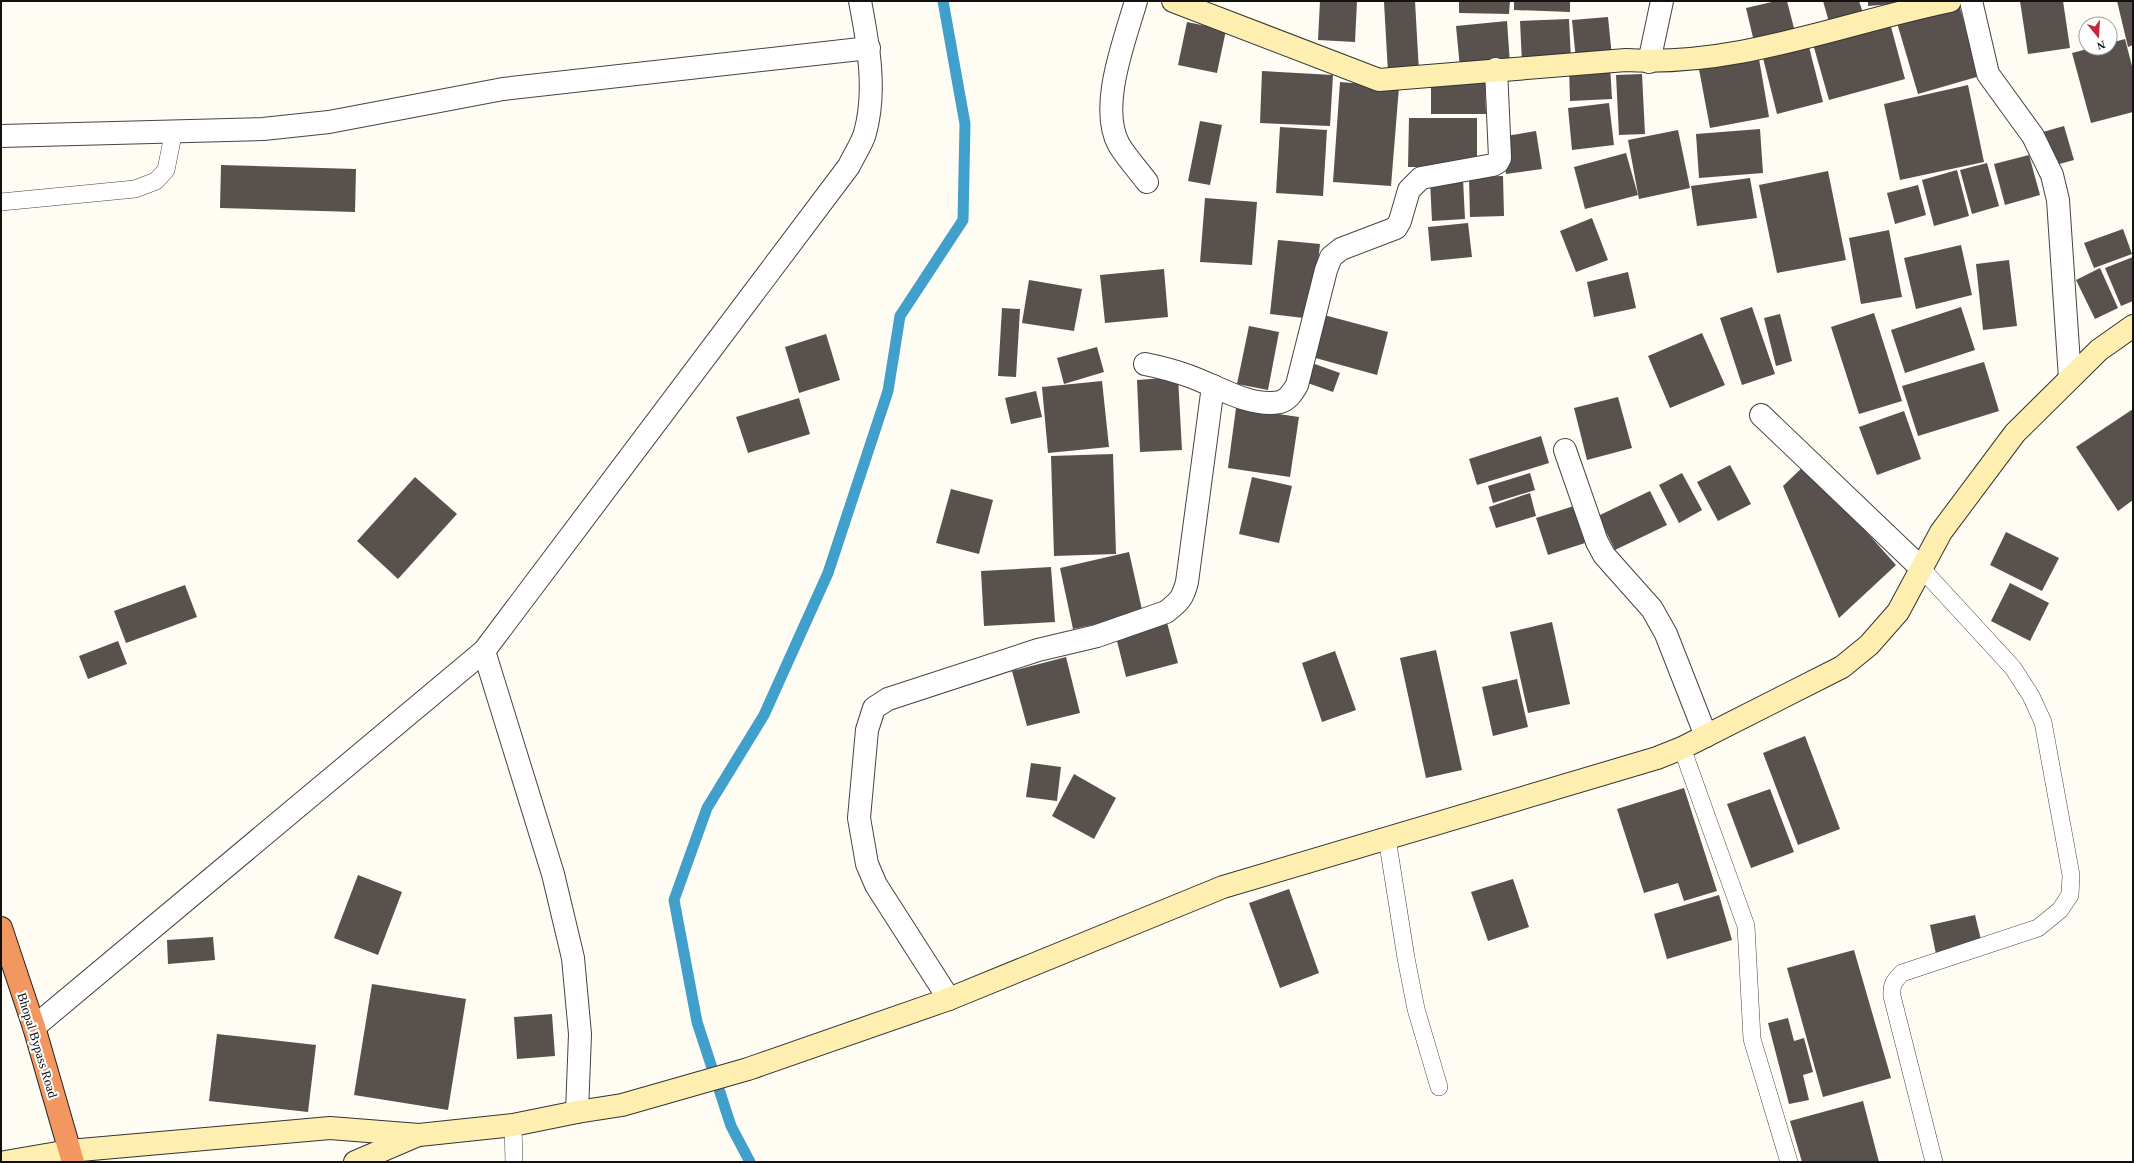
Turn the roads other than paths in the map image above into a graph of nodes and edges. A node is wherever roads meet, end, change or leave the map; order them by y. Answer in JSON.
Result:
{"nodes":[{"id":1,"x":860,"y":1,"type":"edge"},
{"id":2,"x":1136,"y":1,"type":"edge"},
{"id":3,"x":1174,"y":1,"type":"edge"},
{"id":4,"x":1662,"y":1,"type":"edge"},
{"id":5,"x":1950,"y":1,"type":"edge"},
{"id":6,"x":1971,"y":1,"type":"edge"},
{"id":7,"x":869,"y":48,"type":"junction"},
{"id":8,"x":1649,"y":62,"type":"junction"},
{"id":9,"x":1496,"y":69,"type":"junction"},
{"id":10,"x":174,"y":130,"type":"junction"},
{"id":11,"x":1,"y":136,"type":"edge"},
{"id":12,"x":1147,"y":182,"type":"dead end"},
{"id":13,"x":1,"y":202,"type":"edge"},
{"id":14,"x":2133,"y":326,"type":"edge"},
{"id":15,"x":1145,"y":364,"type":"dead end"},
{"id":16,"x":2070,"y":378,"type":"junction"},
{"id":17,"x":1213,"y":386,"type":"junction"},
{"id":18,"x":1761,"y":415,"type":"dead end"},
{"id":19,"x":1565,"y":450,"type":"dead end"},
{"id":20,"x":1922,"y":569,"type":"junction"},
{"id":21,"x":484,"y":651,"type":"junction"},
{"id":22,"x":1706,"y":736,"type":"junction"},
{"id":23,"x":1682,"y":748,"type":"junction"},
{"id":24,"x":1387,"y":838,"type":"junction"},
{"id":25,"x":1,"y":928,"type":"edge"},
{"id":26,"x":949,"y":999,"type":"junction"},
{"id":27,"x":34,"y":1027,"type":"junction"},
{"id":28,"x":1439,"y":1087,"type":"dead end"},
{"id":29,"x":577,"y":1112,"type":"junction"},
{"id":30,"x":513,"y":1125,"type":"junction"},
{"id":31,"x":419,"y":1135,"type":"junction"},
{"id":32,"x":71,"y":1157,"type":"edge"},
{"id":33,"x":5,"y":1162,"type":"edge"},
{"id":34,"x":355,"y":1162,"type":"edge"},
{"id":35,"x":514,"y":1162,"type":"edge"},
{"id":36,"x":1789,"y":1162,"type":"edge"},
{"id":37,"x":1934,"y":1162,"type":"edge"}],
"edges":[{"from":1,"to":7,"type":"street"},
{"from":2,"to":12,"type":"street"},
{"from":3,"to":9,"type":"street"},
{"from":4,"to":8,"type":"street"},
{"from":5,"to":8,"type":"street"},
{"from":6,"to":16,"type":"street"},
{"from":7,"to":10,"type":"street"},
{"from":7,"to":21,"type":"street"},
{"from":8,"to":9,"type":"street"},
{"from":9,"to":17,"type":"street"},
{"from":10,"to":11,"type":"street"},
{"from":10,"to":13,"type":"lane"},
{"from":14,"to":16,"type":"street"},
{"from":15,"to":17,"type":"street"},
{"from":16,"to":20,"type":"street"},
{"from":17,"to":26,"type":"street"},
{"from":18,"to":20,"type":"street"},
{"from":19,"to":22,"type":"street"},
{"from":20,"to":22,"type":"street"},
{"from":20,"to":37,"type":"lane"},
{"from":21,"to":27,"type":"street"},
{"from":21,"to":29,"type":"street"},
{"from":22,"to":23,"type":"street"},
{"from":23,"to":24,"type":"street"},
{"from":23,"to":36,"type":"lane"},
{"from":24,"to":26,"type":"street"},
{"from":24,"to":28,"type":"lane"},
{"from":25,"to":27,"type":"highway","name":"Bhopal Bypass Road"},
{"from":26,"to":29,"type":"street"},
{"from":27,"to":32,"type":"highway","name":"Bhopal Bypass Road"},
{"from":29,"to":30,"type":"street"},
{"from":30,"to":31,"type":"street"},
{"from":30,"to":35,"type":"lane"},
{"from":31,"to":32,"type":"street"},
{"from":31,"to":34,"type":"street"},
{"from":32,"to":33,"type":"street"}]}
